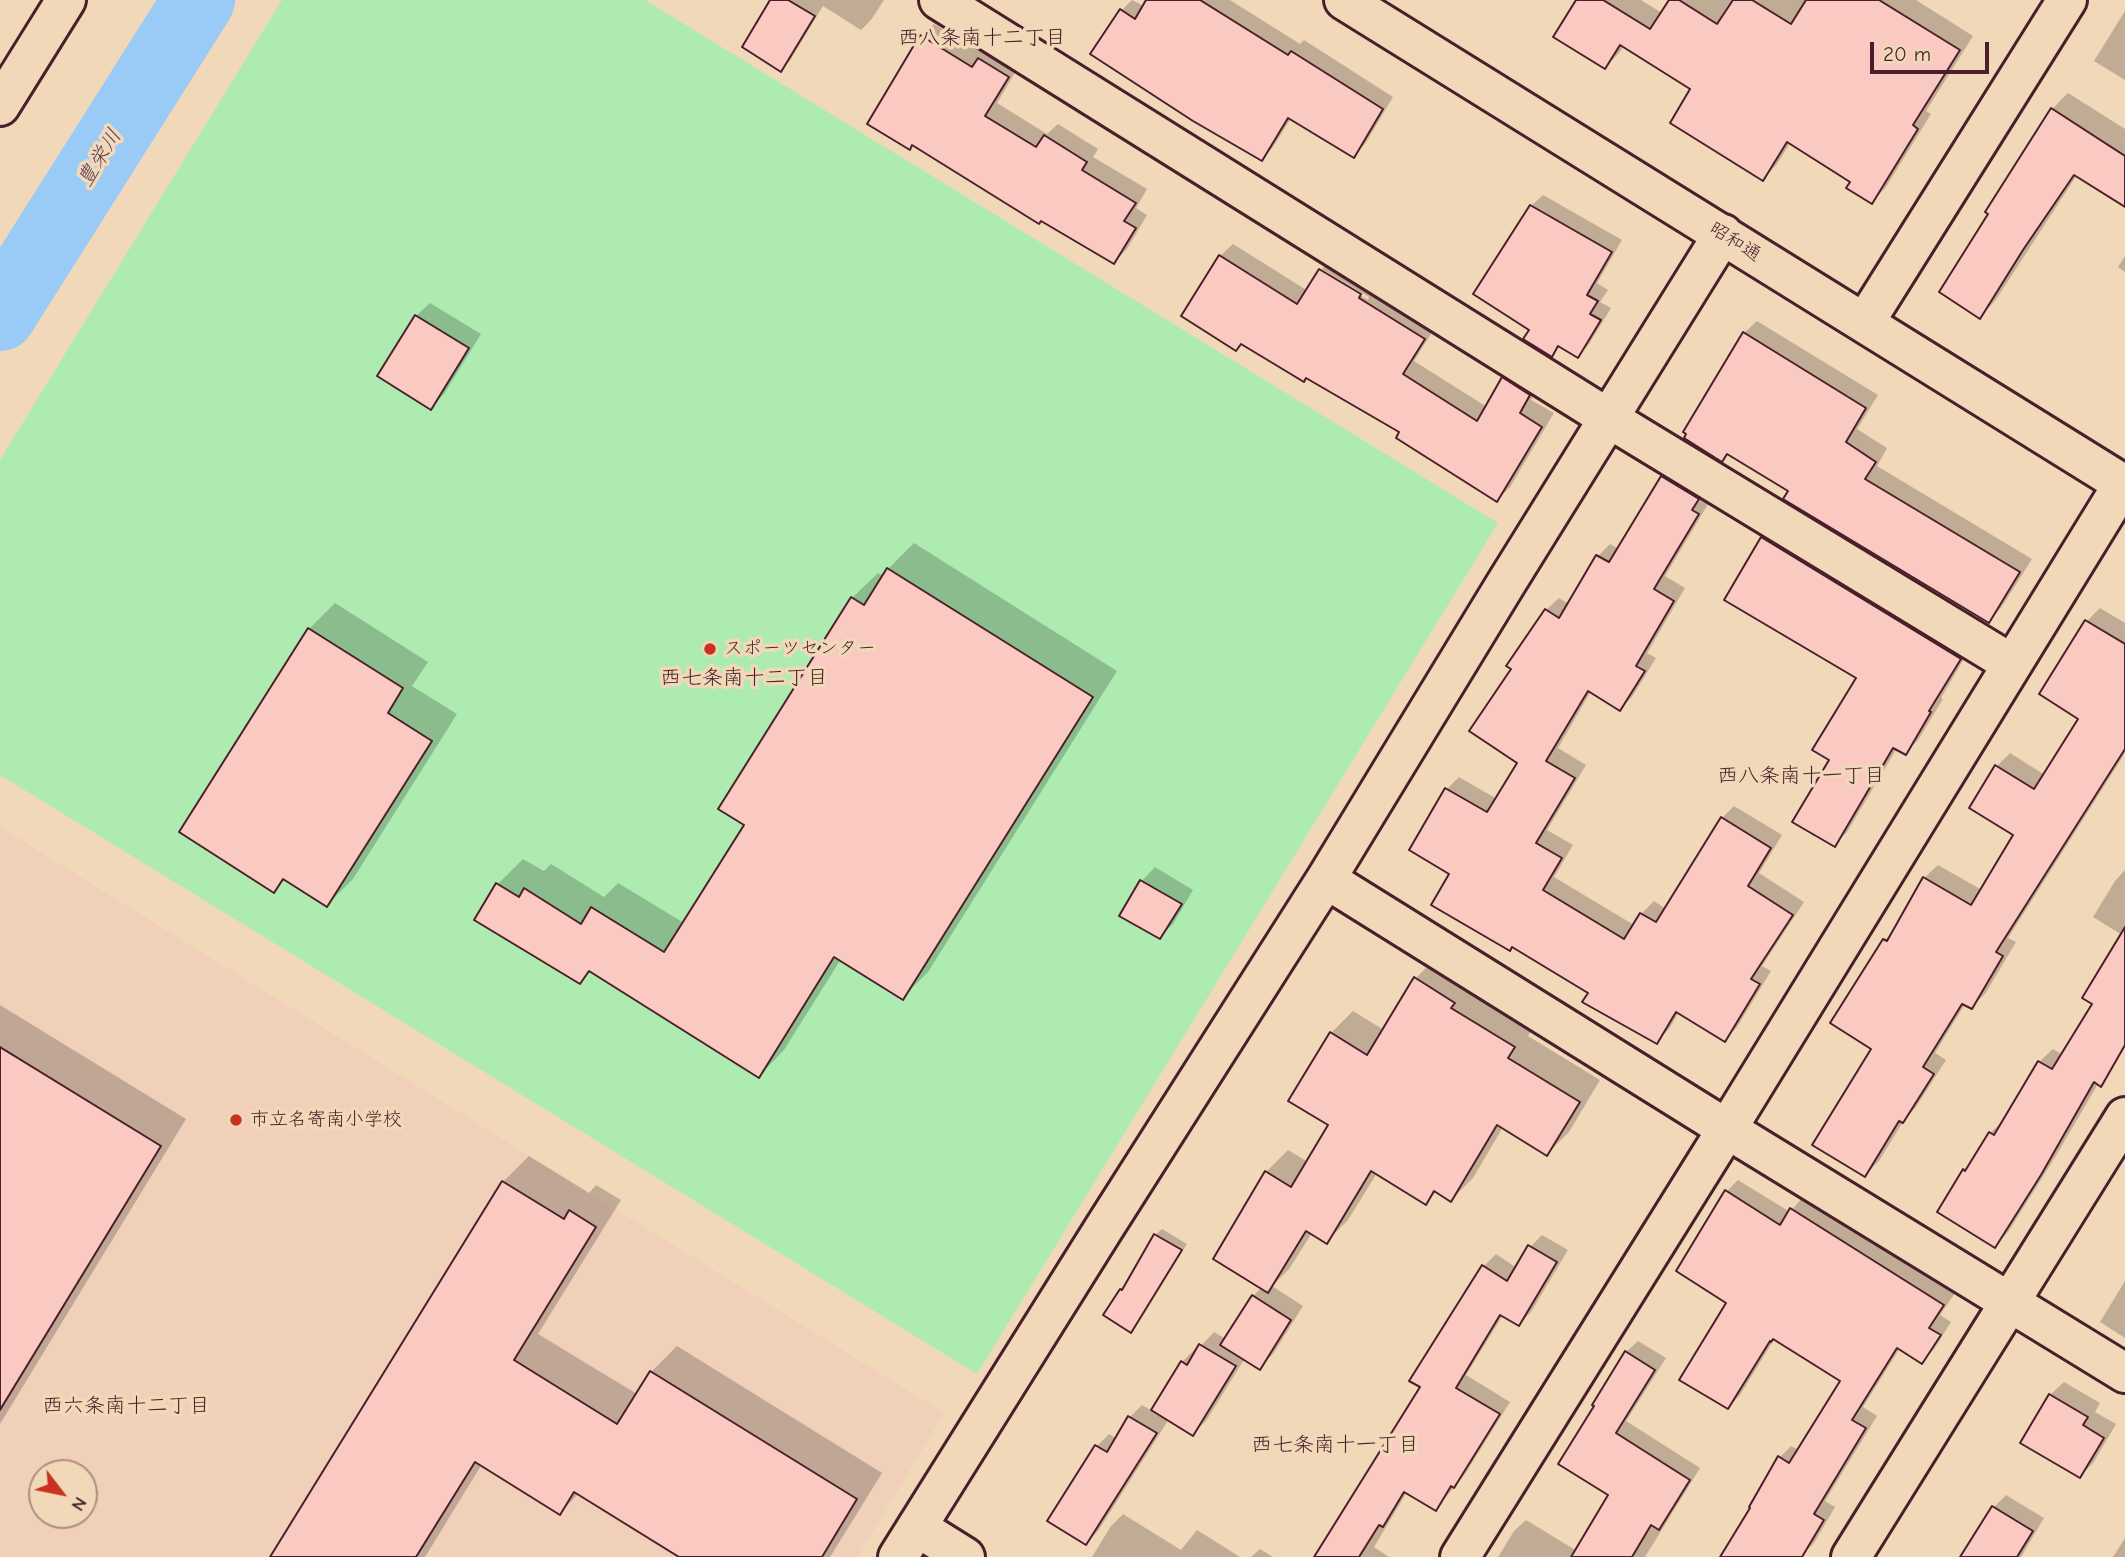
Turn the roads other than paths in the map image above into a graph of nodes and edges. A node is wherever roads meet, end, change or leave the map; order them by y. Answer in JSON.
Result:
{"nodes":[{"id":1,"x":66,"y":0,"type":"edge"},
{"id":2,"x":939,"y":0,"type":"edge"},
{"id":3,"x":1344,"y":0,"type":"edge"},
{"id":4,"x":2067,"y":0,"type":"edge"},
{"id":5,"x":0,"y":106,"type":"edge"},
{"id":6,"x":1723,"y":234,"type":"junction"},
{"id":7,"x":1865,"y":322,"type":"junction"},
{"id":8,"x":1608,"y":418,"type":"junction"},
{"id":9,"x":2124,"y":484,"type":"edge"},
{"id":10,"x":2012,"y":664,"type":"junction"},
{"id":11,"x":1326,"y":879,"type":"junction"},
{"id":12,"x":2125,"y":1117,"type":"edge"},
{"id":13,"x":1727,"y":1129,"type":"junction"},
{"id":14,"x":2011,"y":1302,"type":"junction"},
{"id":15,"x":2125,"y":1373,"type":"edge"},
{"id":16,"x":908,"y":1542,"type":"edge"},
{"id":17,"x":965,"y":1557,"type":"edge"},
{"id":18,"x":1460,"y":1557,"type":"edge"},
{"id":19,"x":1851,"y":1557,"type":"edge"}],
"edges":[{"from":1,"to":5,"type":"street"},
{"from":2,"to":8,"type":"street"},
{"from":3,"to":6,"type":"street","name":"昭和通"},
{"from":4,"to":7,"type":"street"},
{"from":6,"to":7,"type":"street","name":"昭和通"},
{"from":6,"to":8,"type":"street"},
{"from":7,"to":9,"type":"street","name":"昭和通"},
{"from":8,"to":10,"type":"street"},
{"from":8,"to":11,"type":"street"},
{"from":9,"to":10,"type":"street"},
{"from":10,"to":13,"type":"street"},
{"from":11,"to":13,"type":"street"},
{"from":11,"to":16,"type":"street"},
{"from":12,"to":14,"type":"street"},
{"from":13,"to":14,"type":"street"},
{"from":13,"to":18,"type":"street"},
{"from":14,"to":15,"type":"street"},
{"from":14,"to":19,"type":"street"},
{"from":16,"to":17,"type":"street"}]}
